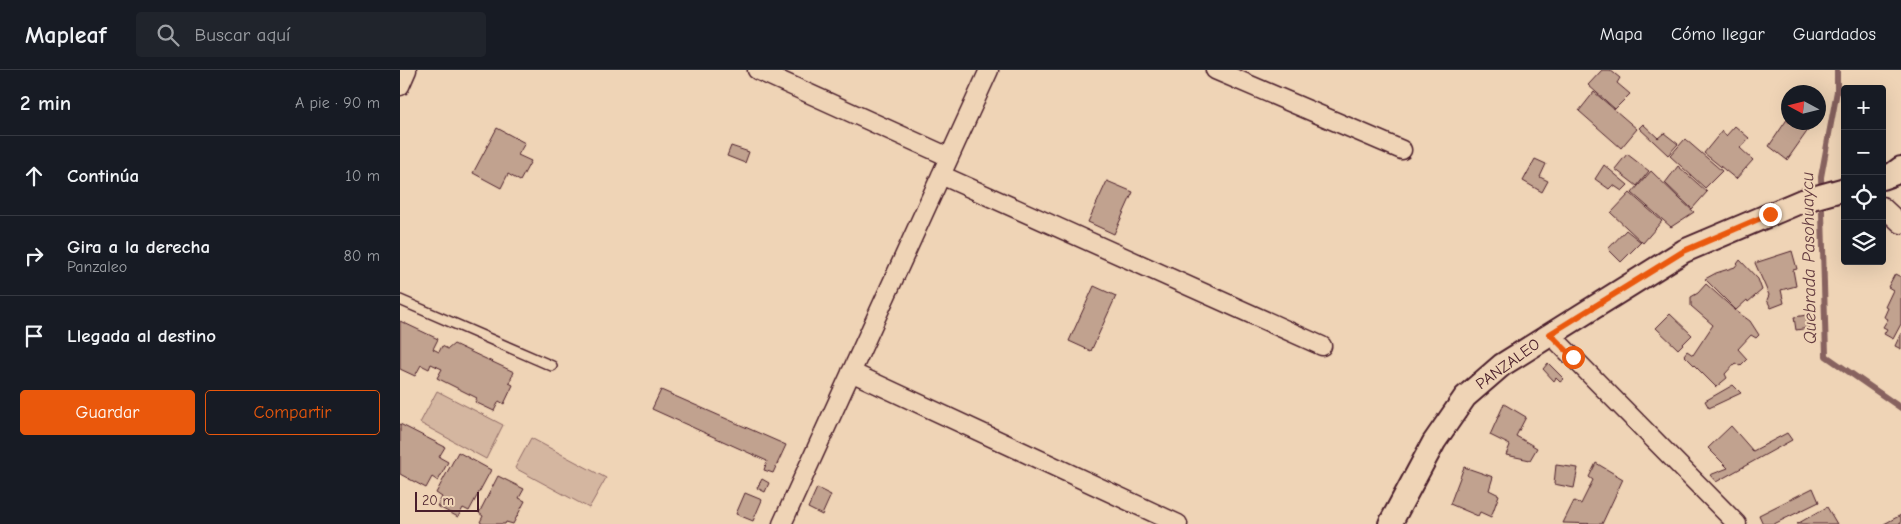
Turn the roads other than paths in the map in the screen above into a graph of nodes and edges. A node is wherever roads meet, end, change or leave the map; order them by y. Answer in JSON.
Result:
{"nodes":[{"id":1,"x":407,"y":70,"type":"edge"},
{"id":2,"x":757,"y":70,"type":"edge"},
{"id":3,"x":988,"y":70,"type":"edge"},
{"id":4,"x":1215,"y":70,"type":"edge"},
{"id":5,"x":400,"y":86,"type":"edge"},
{"id":6,"x":1402,"y":150,"type":"dead end"},
{"id":7,"x":949,"y":157,"type":"junction"},
{"id":8,"x":1901,"y":168,"type":"edge"},
{"id":9,"x":941,"y":175,"type":"junction"},
{"id":10,"x":1886,"y":177,"type":"edge"},
{"id":11,"x":1841,"y":190,"type":"edge"},
{"id":12,"x":1886,"y":210,"type":"edge"},
{"id":13,"x":1901,"y":224,"type":"edge"},
{"id":14,"x":400,"y":300,"type":"edge"},
{"id":15,"x":1550,"y":334,"type":"junction"},
{"id":16,"x":1322,"y":346,"type":"dead end"},
{"id":17,"x":552,"y":366,"type":"dead end"},
{"id":18,"x":851,"y":372,"type":"junction"},
{"id":19,"x":782,"y":524,"type":"edge"},
{"id":20,"x":1178,"y":524,"type":"edge"},
{"id":21,"x":1390,"y":524,"type":"edge"},
{"id":22,"x":1737,"y":524,"type":"edge"}],
"edges":[{"from":1,"to":5,"type":"street"},
{"from":2,"to":7,"type":"street"},
{"from":3,"to":7,"type":"street"},
{"from":4,"to":6,"type":"street"},
{"from":7,"to":9,"type":"street"},
{"from":8,"to":10,"type":"street"},
{"from":9,"to":16,"type":"street"},
{"from":9,"to":18,"type":"street"},
{"from":11,"to":15,"type":"street","name":"PANZALEO"},
{"from":12,"to":13,"type":"street"},
{"from":14,"to":17,"type":"lane"},
{"from":15,"to":21,"type":"street","name":"PANZALEO"},
{"from":15,"to":22,"type":"street"},
{"from":18,"to":19,"type":"street"},
{"from":18,"to":20,"type":"street"}]}
